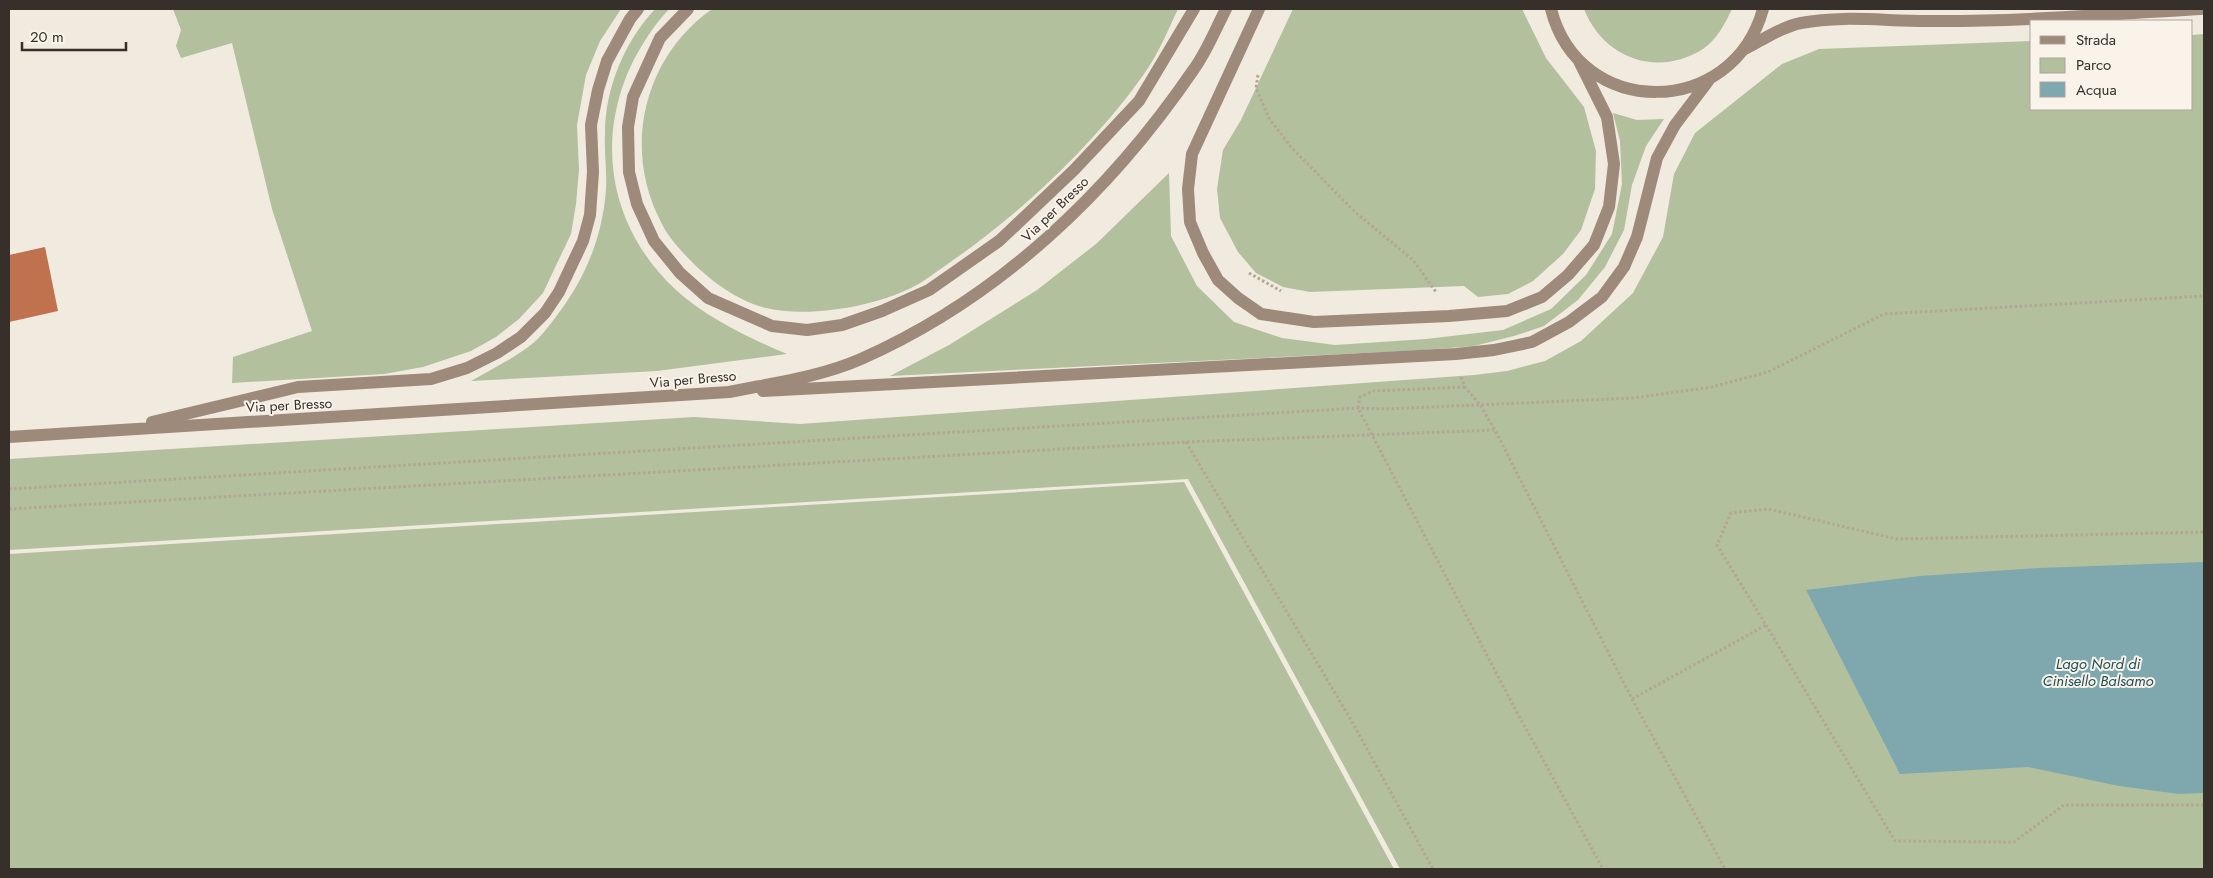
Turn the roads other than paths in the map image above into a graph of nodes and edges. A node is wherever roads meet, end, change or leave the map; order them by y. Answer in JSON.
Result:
{"nodes":[{"id":1,"x":638,"y":9,"type":"edge"},
{"id":2,"x":688,"y":9,"type":"edge"},
{"id":3,"x":1194,"y":9,"type":"edge"},
{"id":4,"x":1226,"y":9,"type":"edge"},
{"id":5,"x":1259,"y":9,"type":"edge"},
{"id":6,"x":1546,"y":9,"type":"edge"},
{"id":7,"x":1551,"y":9,"type":"edge"},
{"id":8,"x":1763,"y":9,"type":"edge"},
{"id":9,"x":2201,"y":9,"type":"edge"},
{"id":10,"x":1555,"y":23,"type":"junction"},
{"id":11,"x":1743,"y":50,"type":"junction"},
{"id":12,"x":1579,"y":61,"type":"junction"},
{"id":13,"x":1709,"y":80,"type":"junction"},
{"id":14,"x":729,"y":392,"type":"junction"},
{"id":15,"x":118,"y":430,"type":"junction"},
{"id":16,"x":9,"y":437,"type":"edge"}],
"edges":[{"from":1,"to":15,"type":"street"},
{"from":2,"to":3,"type":"street"},
{"from":4,"to":14,"type":"street","name":"Via per Bresso"},
{"from":5,"to":12,"type":"street"},
{"from":6,"to":10,"type":"street"},
{"from":7,"to":10,"type":"street"},
{"from":8,"to":11,"type":"street"},
{"from":9,"to":11,"type":"street"},
{"from":10,"to":12,"type":"street"},
{"from":11,"to":13,"type":"street"},
{"from":12,"to":13,"type":"street"},
{"from":13,"to":14,"type":"street"},
{"from":14,"to":15,"type":"street","name":"Via per Bresso"},
{"from":15,"to":16,"type":"street","name":"Via per Bresso"}]}
